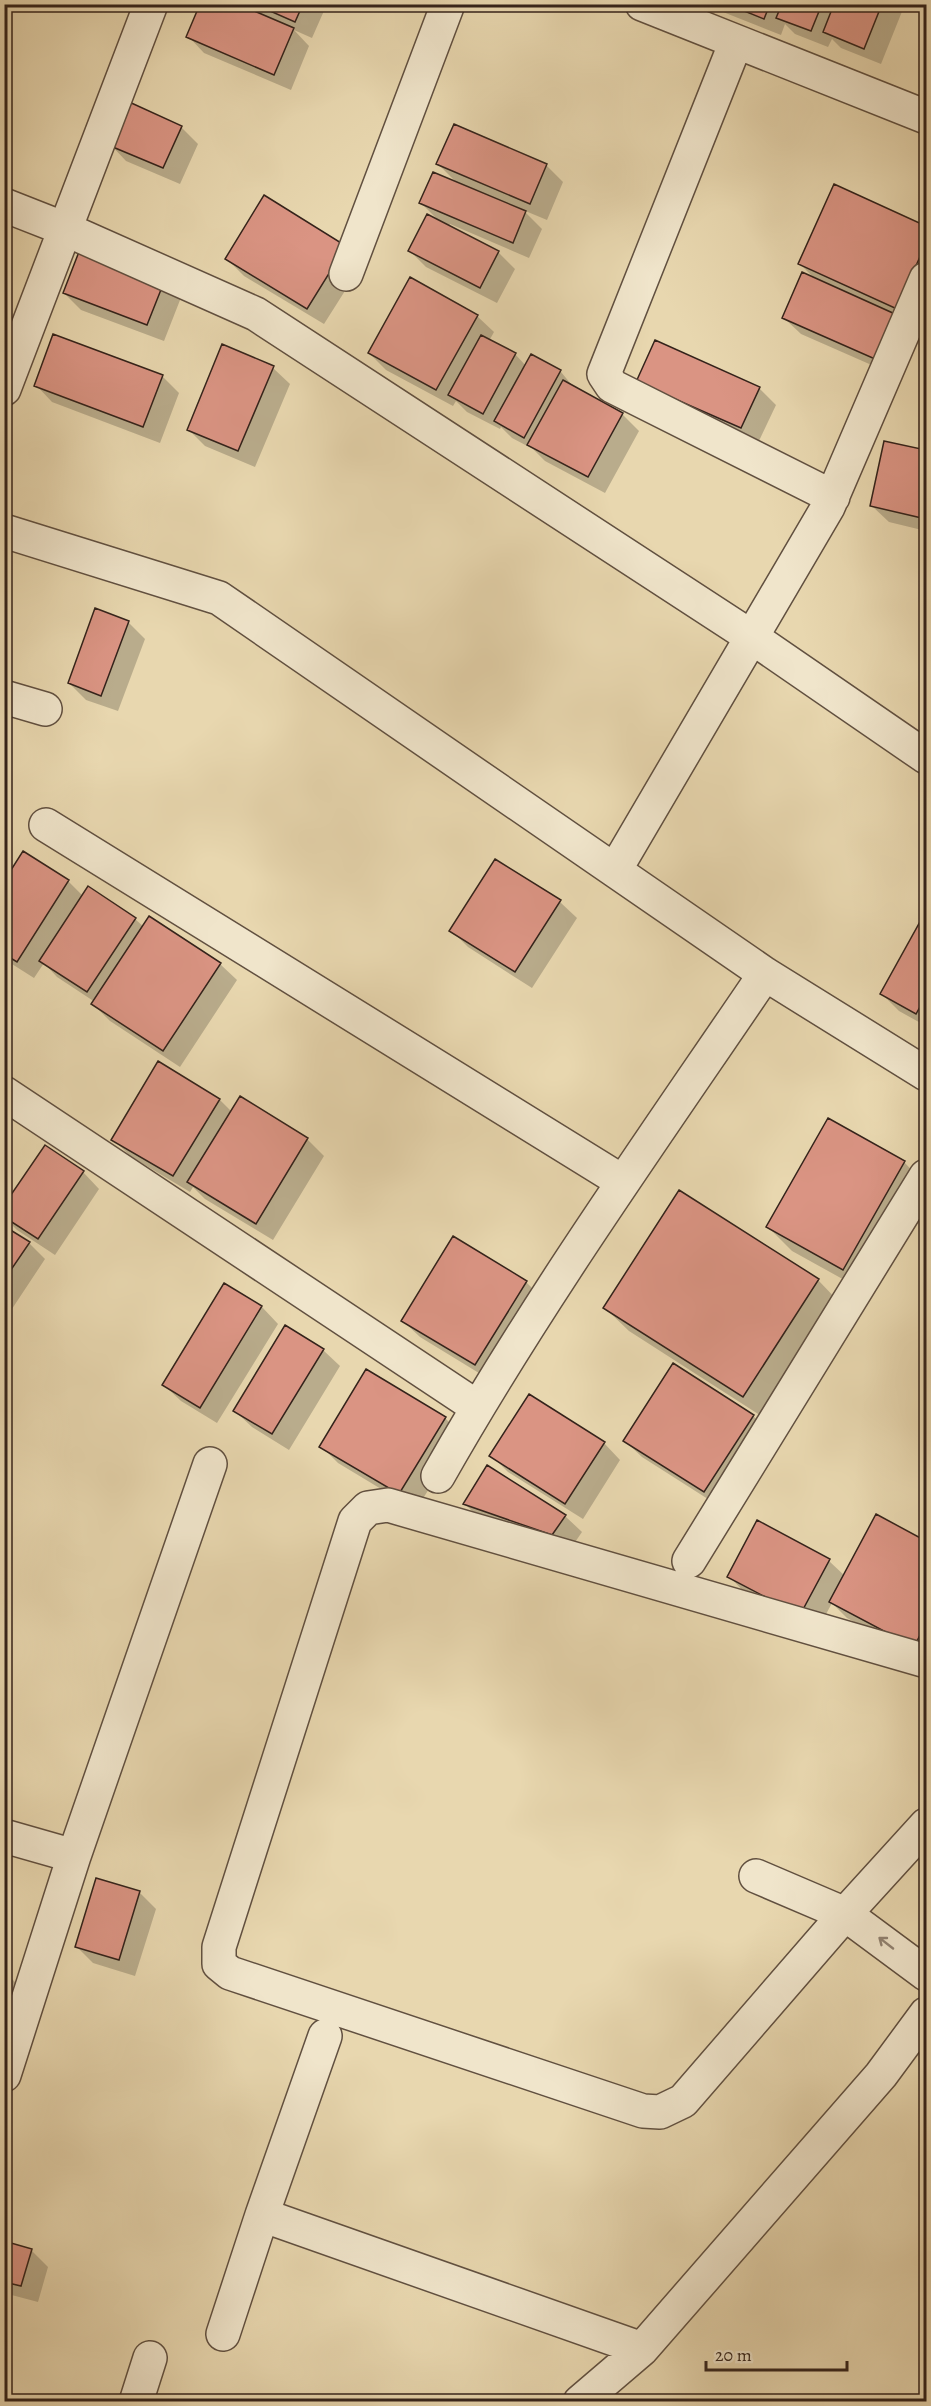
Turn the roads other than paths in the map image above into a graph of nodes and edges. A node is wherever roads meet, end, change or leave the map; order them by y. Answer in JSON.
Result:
{"nodes":[{"id":1,"x":151,"y":4,"type":"edge"},
{"id":2,"x":448,"y":4,"type":"edge"},
{"id":3,"x":642,"y":4,"type":"edge"},
{"id":4,"x":735,"y":42,"type":"junction"},
{"id":5,"x":927,"y":117,"type":"edge"},
{"id":6,"x":4,"y":205,"type":"edge"},
{"id":7,"x":65,"y":229,"type":"junction"},
{"id":8,"x":346,"y":274,"type":"dead end"},
{"id":9,"x":927,"y":279,"type":"edge"},
{"id":10,"x":4,"y":389,"type":"edge"},
{"id":11,"x":833,"y":497,"type":"junction"},
{"id":12,"x":4,"y":531,"type":"edge"},
{"id":13,"x":753,"y":638,"type":"junction"},
{"id":14,"x":4,"y":697,"type":"edge"},
{"id":15,"x":45,"y":709,"type":"dead end"},
{"id":16,"x":927,"y":757,"type":"edge"},
{"id":17,"x":46,"y":825,"type":"dead end"},
{"id":18,"x":615,"y":870,"type":"junction"},
{"id":19,"x":765,"y":974,"type":"junction"},
{"id":20,"x":927,"y":1074,"type":"edge"},
{"id":21,"x":4,"y":1093,"type":"edge"},
{"id":22,"x":927,"y":1176,"type":"edge"},
{"id":23,"x":623,"y":1182,"type":"junction"},
{"id":24,"x":477,"y":1407,"type":"junction"},
{"id":25,"x":210,"y":1464,"type":"dead end"},
{"id":26,"x":438,"y":1476,"type":"dead end"},
{"id":27,"x":689,"y":1561,"type":"dead end"},
{"id":28,"x":927,"y":1661,"type":"edge"},
{"id":29,"x":927,"y":1825,"type":"edge"},
{"id":30,"x":4,"y":1836,"type":"edge"},
{"id":31,"x":74,"y":1856,"type":"junction"},
{"id":32,"x":756,"y":1876,"type":"dead end"},
{"id":33,"x":845,"y":1914,"type":"junction"},
{"id":34,"x":927,"y":1974,"type":"edge"},
{"id":35,"x":927,"y":2014,"type":"edge"},
{"id":36,"x":325,"y":2037,"type":"dead end"},
{"id":37,"x":4,"y":2075,"type":"edge"},
{"id":38,"x":262,"y":2215,"type":"junction"},
{"id":39,"x":223,"y":2334,"type":"dead end"},
{"id":40,"x":642,"y":2349,"type":"junction"},
{"id":41,"x":150,"y":2358,"type":"dead end"},
{"id":42,"x":136,"y":2402,"type":"edge"},
{"id":43,"x":580,"y":2402,"type":"edge"}],
"edges":[{"from":1,"to":7,"type":"street"},
{"from":2,"to":8,"type":"street"},
{"from":3,"to":4,"type":"street"},
{"from":4,"to":5,"type":"street"},
{"from":4,"to":11,"type":"street"},
{"from":6,"to":7,"type":"street"},
{"from":7,"to":10,"type":"street"},
{"from":7,"to":13,"type":"street"},
{"from":9,"to":11,"type":"street"},
{"from":11,"to":13,"type":"street"},
{"from":12,"to":18,"type":"street"},
{"from":13,"to":16,"type":"street"},
{"from":13,"to":18,"type":"street"},
{"from":14,"to":15,"type":"street"},
{"from":17,"to":23,"type":"street"},
{"from":18,"to":19,"type":"street"},
{"from":19,"to":20,"type":"street"},
{"from":19,"to":23,"type":"street"},
{"from":21,"to":24,"type":"street"},
{"from":22,"to":27,"type":"street"},
{"from":23,"to":24,"type":"street"},
{"from":24,"to":26,"type":"street"},
{"from":25,"to":31,"type":"street"},
{"from":28,"to":33,"type":"street"},
{"from":29,"to":33,"type":"street"},
{"from":30,"to":31,"type":"street"},
{"from":31,"to":37,"type":"street"},
{"from":32,"to":33,"type":"street"},
{"from":34,"to":33,"type":"street","one_way":true},
{"from":35,"to":40,"type":"street"},
{"from":36,"to":38,"type":"street"},
{"from":38,"to":39,"type":"street"},
{"from":38,"to":40,"type":"street"},
{"from":40,"to":43,"type":"street"},
{"from":41,"to":42,"type":"street"}]}
